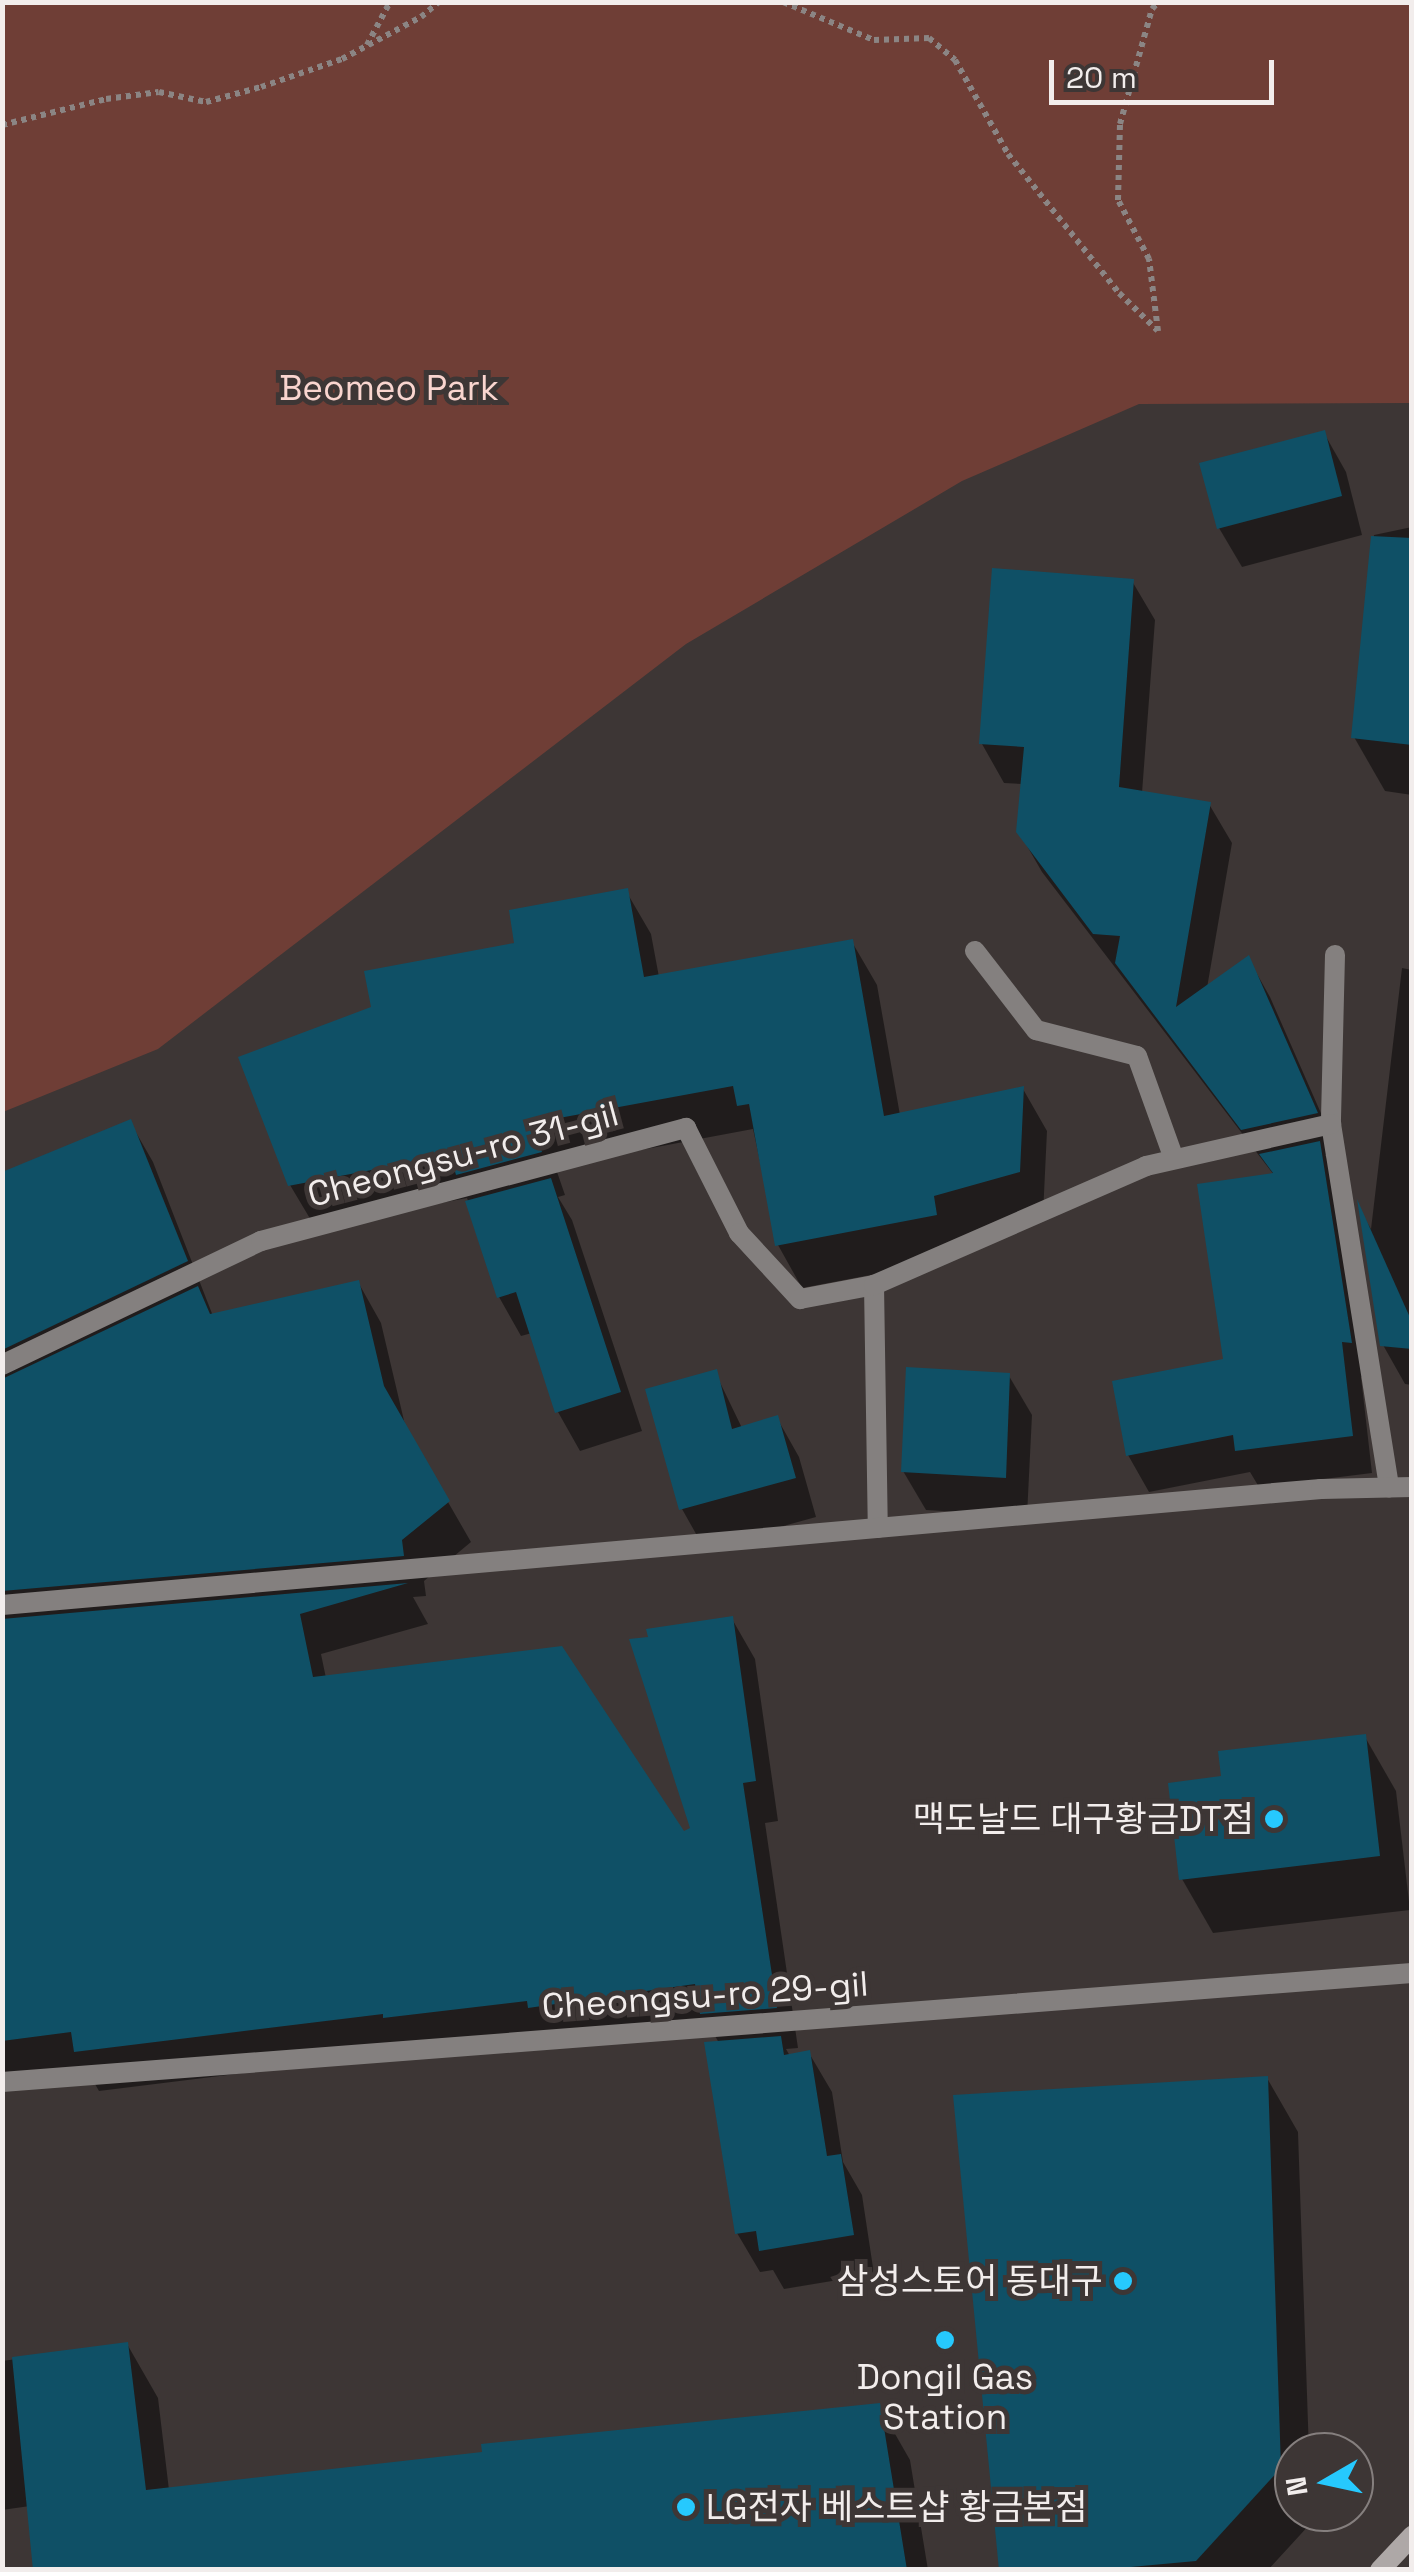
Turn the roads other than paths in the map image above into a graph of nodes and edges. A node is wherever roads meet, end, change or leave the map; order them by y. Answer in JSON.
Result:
{"nodes":[{"id":1,"x":975,"y":950,"type":"dead end"},
{"id":2,"x":1335,"y":956,"type":"dead end"},
{"id":3,"x":1331,"y":1124,"type":"junction"},
{"id":4,"x":1174,"y":1159,"type":"junction"},
{"id":5,"x":874,"y":1285,"type":"junction"},
{"id":6,"x":2,"y":1365,"type":"edge"},
{"id":7,"x":1412,"y":1486,"type":"edge"},
{"id":8,"x":1389,"y":1487,"type":"junction"},
{"id":9,"x":878,"y":1528,"type":"junction"},
{"id":10,"x":2,"y":1605,"type":"edge"},
{"id":11,"x":1412,"y":1974,"type":"edge"},
{"id":12,"x":2,"y":2082,"type":"edge"},
{"id":13,"x":1412,"y":2536,"type":"edge"},
{"id":14,"x":1380,"y":2570,"type":"edge"}],
"edges":[{"from":1,"to":4,"type":"street"},
{"from":2,"to":3,"type":"street"},
{"from":3,"to":4,"type":"street","name":"Cheongsu-ro 31-gil"},
{"from":3,"to":8,"type":"street"},
{"from":4,"to":5,"type":"street","name":"Cheongsu-ro 31-gil"},
{"from":5,"to":6,"type":"street","name":"Cheongsu-ro 31-gil"},
{"from":5,"to":9,"type":"street"},
{"from":7,"to":8,"type":"street"},
{"from":8,"to":9,"type":"street"},
{"from":9,"to":10,"type":"street"},
{"from":11,"to":12,"type":"street","name":"Cheongsu-ro 29-gil"},
{"from":13,"to":14,"type":"main road"}]}
